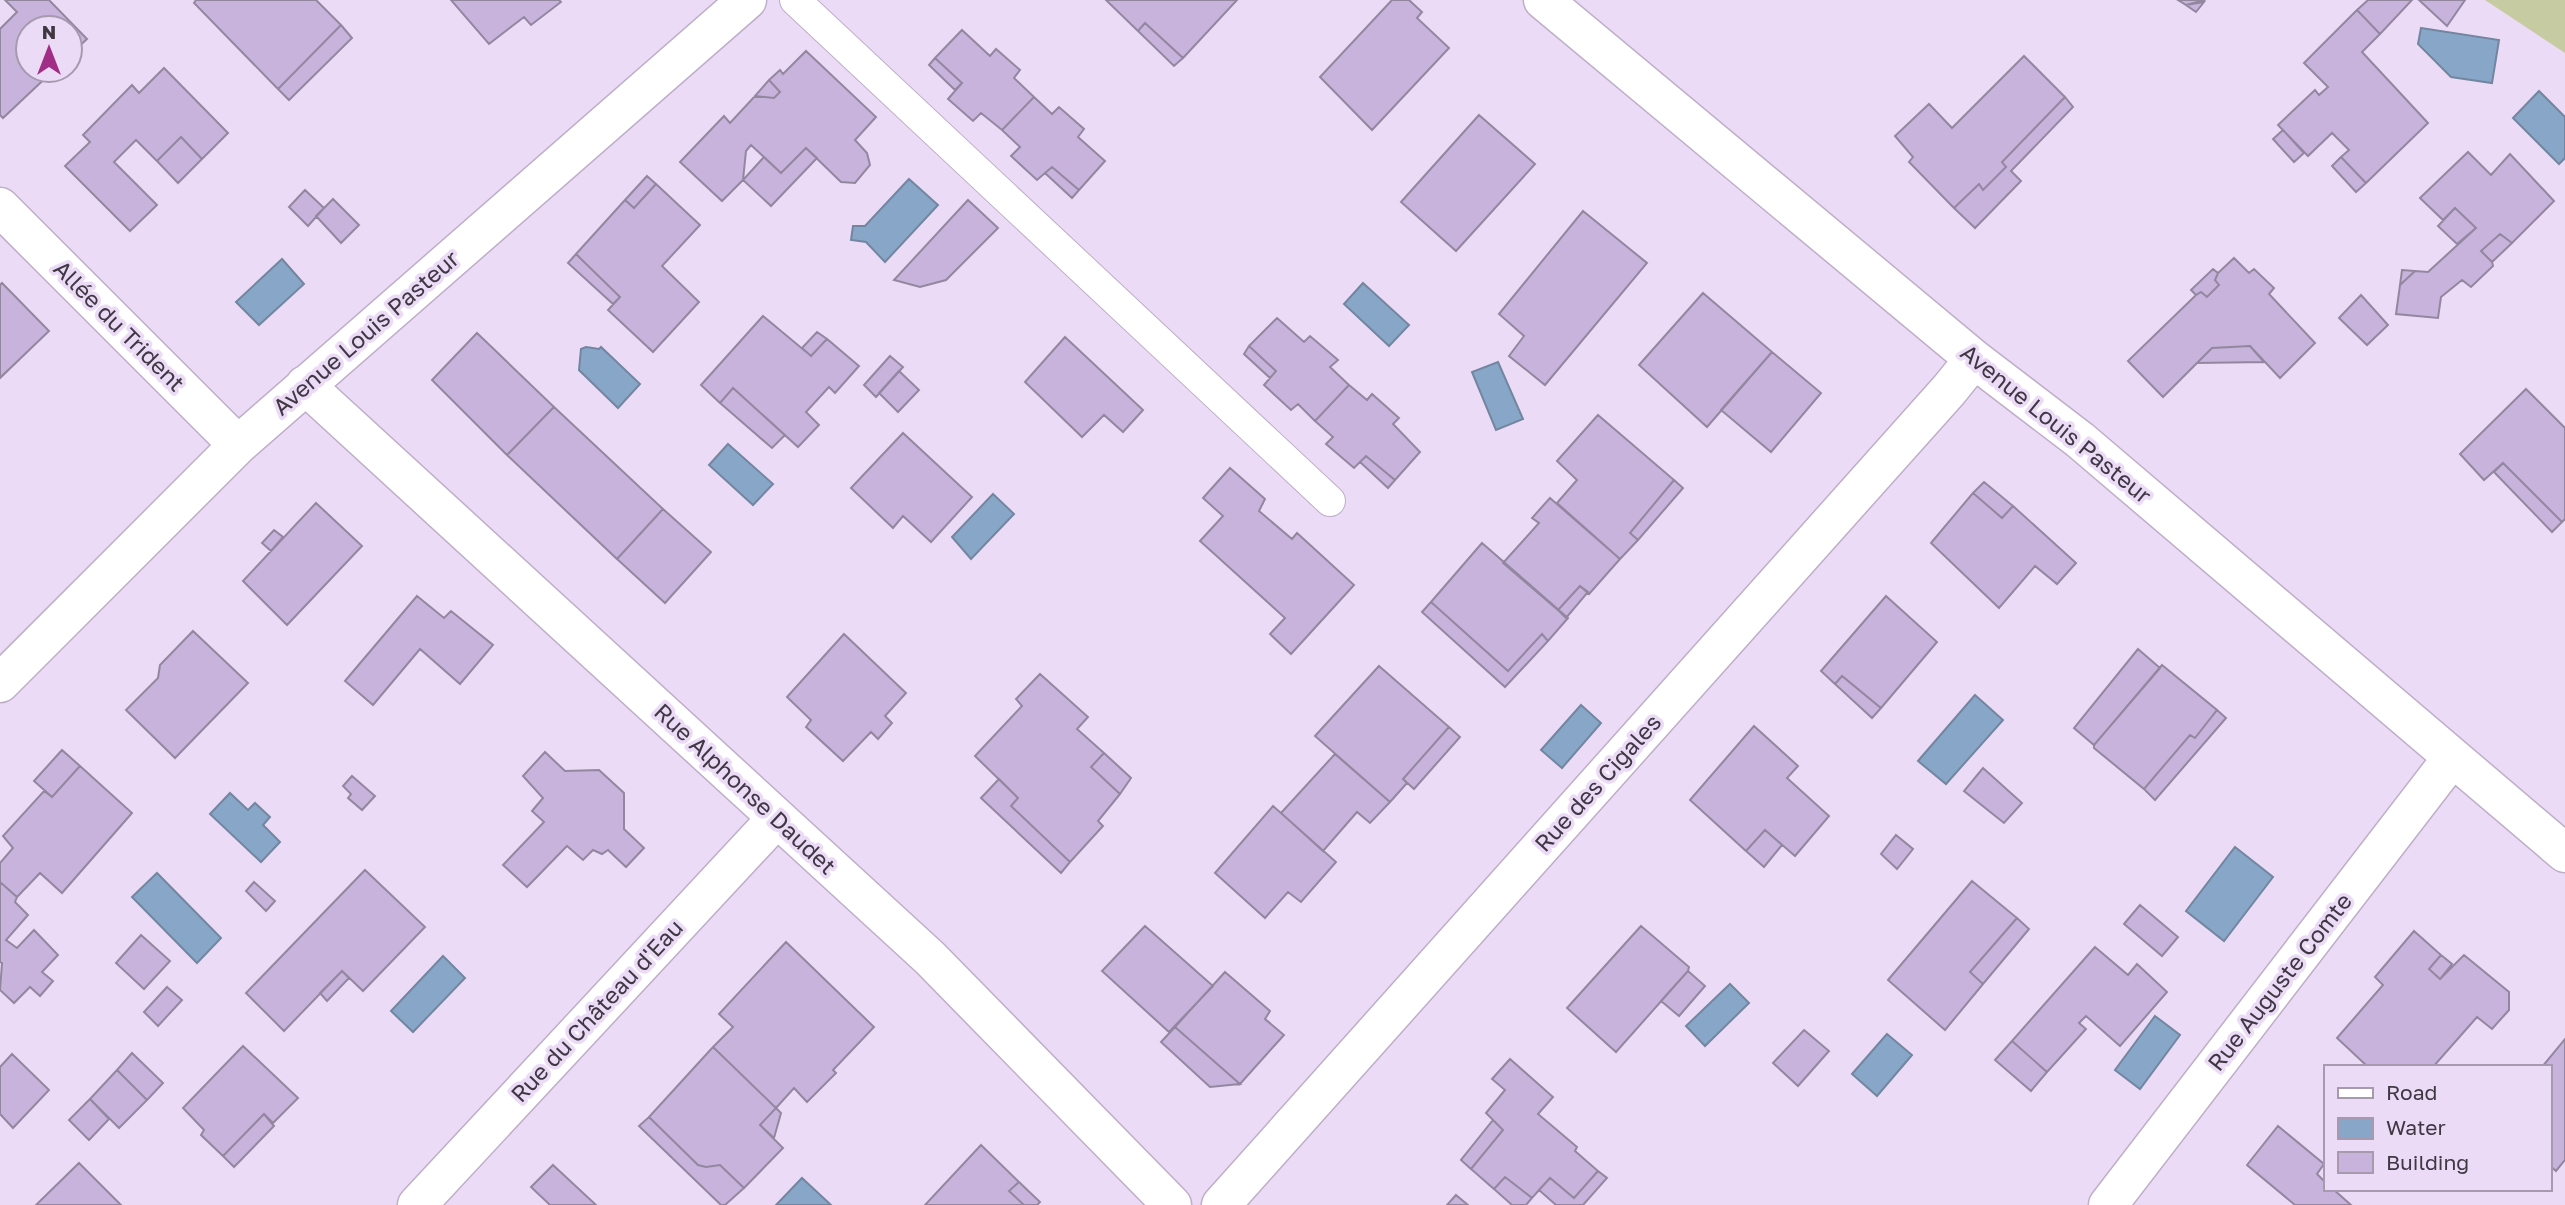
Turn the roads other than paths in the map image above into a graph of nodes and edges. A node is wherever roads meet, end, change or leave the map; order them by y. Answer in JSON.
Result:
{"nodes":[{"id":1,"x":747,"y":0,"type":"edge"},
{"id":2,"x":795,"y":0,"type":"edge"},
{"id":3,"x":1543,"y":0,"type":"edge"},
{"id":4,"x":0,"y":207,"type":"edge"},
{"id":5,"x":1974,"y":359,"type":"junction"},
{"id":6,"x":305,"y":386,"type":"junction"},
{"id":7,"x":238,"y":445,"type":"junction"},
{"id":8,"x":1330,"y":501,"type":"dead end"},
{"id":9,"x":0,"y":682,"type":"edge"},
{"id":10,"x":2452,"y":758,"type":"junction"},
{"id":11,"x":777,"y":818,"type":"junction"},
{"id":12,"x":2565,"y":853,"type":"edge"},
{"id":13,"x":417,"y":1205,"type":"edge"},
{"id":14,"x":1172,"y":1205,"type":"edge"},
{"id":15,"x":1221,"y":1205,"type":"edge"},
{"id":16,"x":2108,"y":1205,"type":"edge"}],
"edges":[{"from":1,"to":6,"type":"street","name":"Avenue Louis Pasteur"},
{"from":2,"to":8,"type":"lane"},
{"from":3,"to":5,"type":"street","name":"Avenue Louis Pasteur"},
{"from":4,"to":7,"type":"street","name":"Allée du Trident"},
{"from":5,"to":10,"type":"street","name":"Avenue Louis Pasteur"},
{"from":5,"to":15,"type":"street","name":"Rue des Cigales"},
{"from":6,"to":7,"type":"street","name":"Avenue Louis Pasteur"},
{"from":6,"to":11,"type":"street","name":"Rue Alphonse Daudet"},
{"from":7,"to":9,"type":"street","name":"Avenue Louis Pasteur"},
{"from":10,"to":12,"type":"street","name":"Avenue Louis Pasteur"},
{"from":10,"to":16,"type":"street","name":"Rue Auguste Comte"},
{"from":11,"to":13,"type":"street","name":"Rue du Château d'Eau"},
{"from":11,"to":14,"type":"street","name":"Rue Alphonse Daudet"}]}
